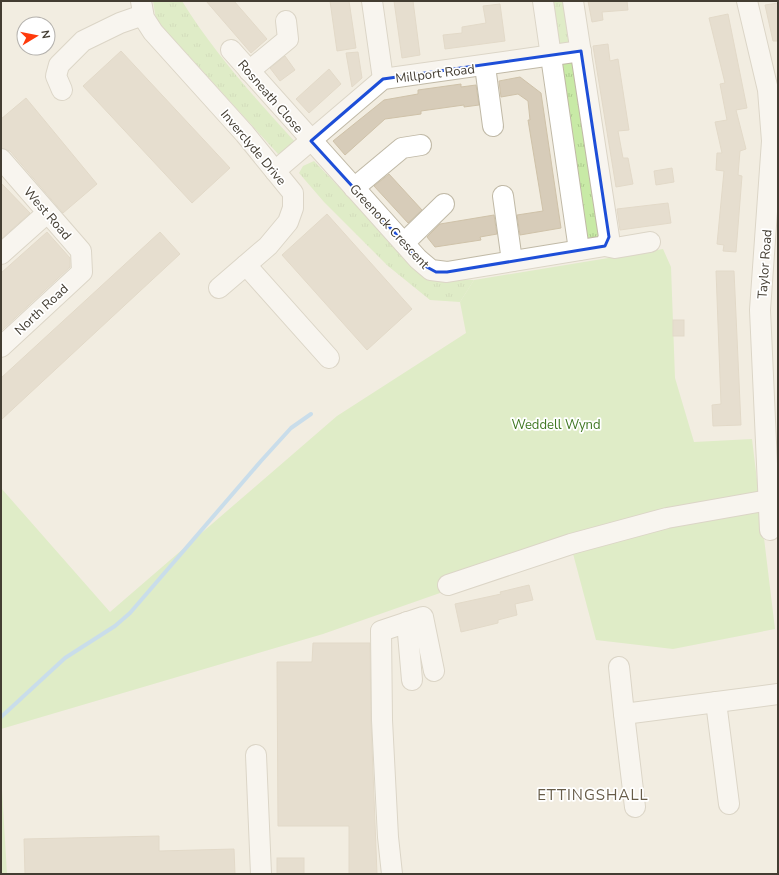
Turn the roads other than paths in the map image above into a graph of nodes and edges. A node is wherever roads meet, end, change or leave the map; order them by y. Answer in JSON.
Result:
{"nodes":[{"id":1,"x":372,"y":1,"type":"edge"},
{"id":2,"x":543,"y":1,"type":"edge"},
{"id":3,"x":573,"y":1,"type":"edge"},
{"id":4,"x":747,"y":1,"type":"edge"},
{"id":5,"x":142,"y":8,"type":"edge"},
{"id":6,"x":286,"y":21,"type":"dead end"},
{"id":7,"x":231,"y":50,"type":"dead end"},
{"id":8,"x":581,"y":52,"type":"junction"},
{"id":9,"x":551,"y":56,"type":"junction"},
{"id":10,"x":484,"y":66,"type":"junction"},
{"id":11,"x":249,"y":71,"type":"junction"},
{"id":12,"x":383,"y":79,"type":"junction"},
{"id":13,"x":62,"y":90,"type":"dead end"},
{"id":14,"x":493,"y":126,"type":"dead end"},
{"id":15,"x":312,"y":141,"type":"junction"},
{"id":16,"x":421,"y":144,"type":"dead end"},
{"id":17,"x":1,"y":159,"type":"edge"},
{"id":18,"x":275,"y":171,"type":"junction"},
{"id":19,"x":354,"y":188,"type":"junction"},
{"id":20,"x":503,"y":196,"type":"dead end"},
{"id":21,"x":444,"y":204,"type":"dead end"},
{"id":22,"x":47,"y":213,"type":"junction"},
{"id":23,"x":650,"y":242,"type":"dead end"},
{"id":24,"x":404,"y":243,"type":"junction"},
{"id":25,"x":605,"y":246,"type":"junction"},
{"id":26,"x":579,"y":250,"type":"junction"},
{"id":27,"x":1,"y":254,"type":"edge"},
{"id":28,"x":512,"y":261,"type":"junction"},
{"id":29,"x":246,"y":265,"type":"junction"},
{"id":30,"x":82,"y":272,"type":"joint"},
{"id":31,"x":219,"y":288,"type":"dead end"},
{"id":32,"x":769,"y":309,"type":"edge"},
{"id":33,"x":1,"y":347,"type":"edge"},
{"id":34,"x":329,"y":358,"type":"dead end"},
{"id":35,"x":769,"y":500,"type":"junction"},
{"id":36,"x":770,"y":530,"type":"dead end"},
{"id":37,"x":448,"y":585,"type":"dead end"},
{"id":38,"x":407,"y":622,"type":"junction"},
{"id":39,"x":619,"y":667,"type":"dead end"},
{"id":40,"x":434,"y":671,"type":"dead end"},
{"id":41,"x":412,"y":680,"type":"dead end"},
{"id":42,"x":778,"y":694,"type":"edge"},
{"id":43,"x":716,"y":702,"type":"junction"},
{"id":44,"x":624,"y":714,"type":"junction"},
{"id":45,"x":256,"y":755,"type":"dead end"},
{"id":46,"x":729,"y":804,"type":"dead end"},
{"id":47,"x":635,"y":807,"type":"dead end"},
{"id":48,"x":261,"y":874,"type":"edge"},
{"id":49,"x":392,"y":874,"type":"edge"}],
"edges":[{"from":1,"to":12,"type":"street"},
{"from":2,"to":9,"type":"street"},
{"from":3,"to":8,"type":"street"},
{"from":4,"to":32,"type":"street","name":"Taylor Road"},
{"from":5,"to":13,"type":"street"},
{"from":5,"to":18,"type":"street","name":"Inverclyde Drive"},
{"from":6,"to":11,"type":"street"},
{"from":7,"to":11,"type":"street","name":"Rosneath Close"},
{"from":8,"to":9,"type":"street","name":"Millport Road"},
{"from":8,"to":25,"type":"street"},
{"from":9,"to":10,"type":"street","name":"Millport Road"},
{"from":9,"to":26,"type":"street"},
{"from":10,"to":12,"type":"street","name":"Millport Road"},
{"from":10,"to":14,"type":"street"},
{"from":11,"to":15,"type":"street","name":"Rosneath Close"},
{"from":12,"to":15,"type":"street","name":"Millport Road"},
{"from":15,"to":18,"type":"street","name":"Millport Road"},
{"from":15,"to":19,"type":"street","name":"Greenock Crescent"},
{"from":16,"to":19,"type":"street"},
{"from":17,"to":22,"type":"street","name":"West Road"},
{"from":18,"to":29,"type":"street","name":"Inverclyde Drive"},
{"from":19,"to":24,"type":"street","name":"Greenock Crescent"},
{"from":20,"to":28,"type":"street"},
{"from":21,"to":24,"type":"street"},
{"from":22,"to":27,"type":"street"},
{"from":22,"to":30,"type":"street","name":"West Road"},
{"from":23,"to":25,"type":"street","name":"Greenock Crescent"},
{"from":24,"to":28,"type":"street","name":"Greenock Crescent"},
{"from":25,"to":26,"type":"street","name":"Greenock Crescent"},
{"from":26,"to":28,"type":"street","name":"Greenock Crescent"},
{"from":29,"to":31,"type":"street","name":"Inverclyde Drive"},
{"from":29,"to":34,"type":"street"},
{"from":30,"to":33,"type":"street","name":"North Road"},
{"from":32,"to":35,"type":"street","name":"Taylor Road"},
{"from":35,"to":36,"type":"street","name":"Taylor Road"},
{"from":35,"to":37,"type":"street"},
{"from":38,"to":40,"type":"street"},
{"from":38,"to":41,"type":"street"},
{"from":38,"to":49,"type":"street"},
{"from":39,"to":44,"type":"street"},
{"from":42,"to":43,"type":"street"},
{"from":43,"to":44,"type":"street"},
{"from":43,"to":46,"type":"street"},
{"from":44,"to":47,"type":"street"},
{"from":45,"to":48,"type":"street"}]}
